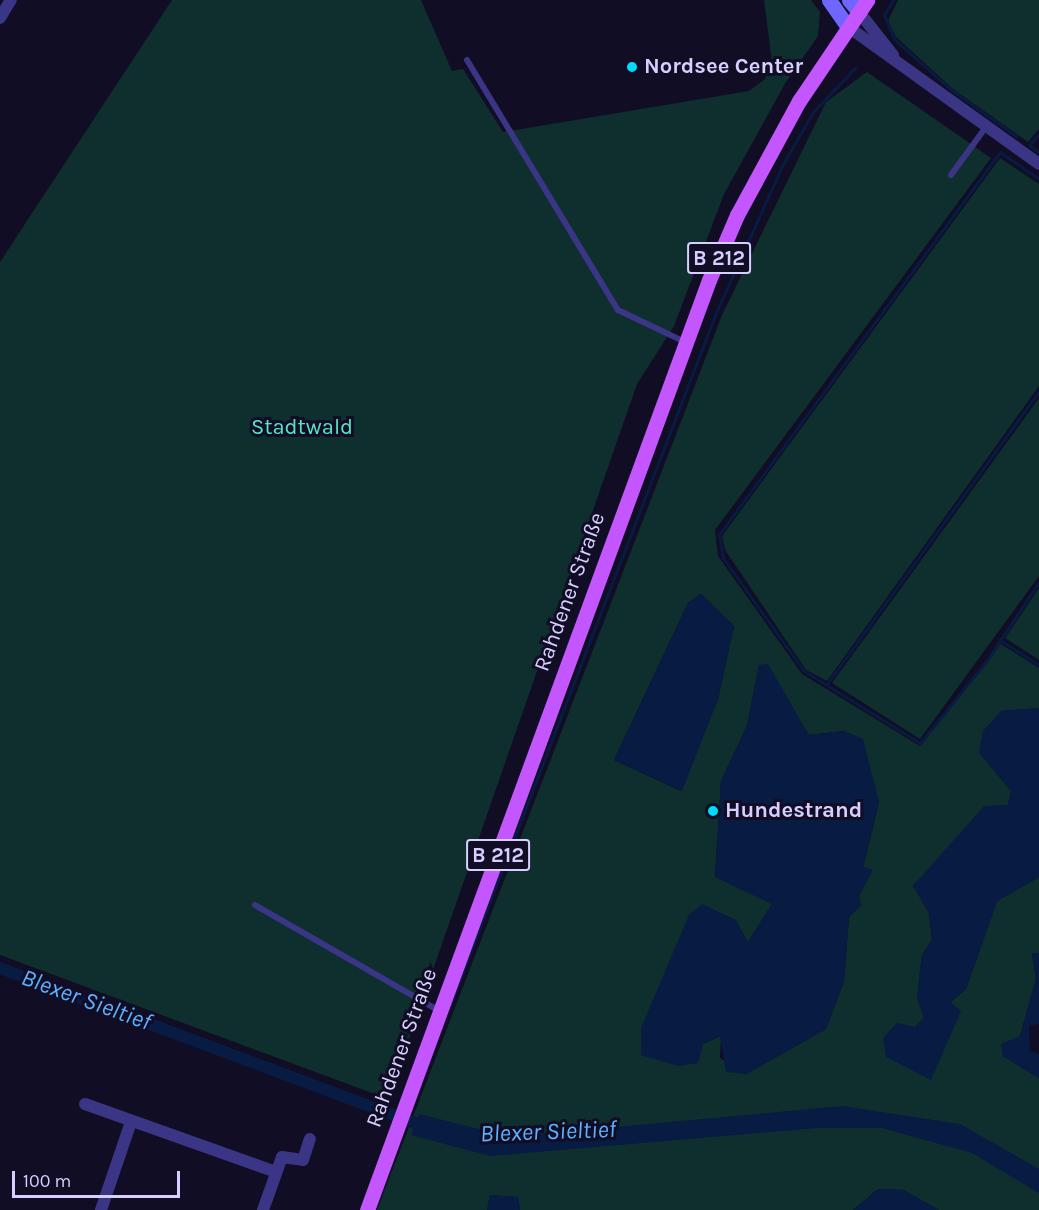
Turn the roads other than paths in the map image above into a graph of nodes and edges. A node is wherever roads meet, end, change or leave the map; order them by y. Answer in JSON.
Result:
{"nodes":[{"id":1,"x":11,"y":0,"type":"edge"},
{"id":2,"x":829,"y":0,"type":"edge"},
{"id":3,"x":858,"y":4,"type":"edge"},
{"id":4,"x":0,"y":18,"type":"edge"},
{"id":5,"x":847,"y":26,"type":"junction"},
{"id":6,"x":467,"y":60,"type":"dead end"},
{"id":7,"x":897,"y":61,"type":"junction"},
{"id":8,"x":986,"y":127,"type":"junction"},
{"id":9,"x":1039,"y":164,"type":"edge"},
{"id":10,"x":951,"y":175,"type":"dead end"},
{"id":11,"x":685,"y":342,"type":"junction"},
{"id":12,"x":255,"y":905,"type":"dead end"},
{"id":13,"x":440,"y":1012,"type":"junction"},
{"id":14,"x":86,"y":1104,"type":"dead end"},
{"id":15,"x":131,"y":1122,"type":"junction"},
{"id":16,"x":310,"y":1139,"type":"dead end"},
{"id":17,"x":276,"y":1172,"type":"junction"},
{"id":18,"x":101,"y":1210,"type":"edge"},
{"id":19,"x":263,"y":1210,"type":"edge"},
{"id":20,"x":367,"y":1210,"type":"edge"}],
"edges":[{"from":1,"to":4,"type":"street"},
{"from":2,"to":5,"type":"street"},
{"from":3,"to":5,"type":"main road","name":"Rahdener Straße","number":"B 212"},
{"from":3,"to":7,"type":"street"},
{"from":5,"to":7,"type":"street"},
{"from":5,"to":11,"type":"main road","name":"Rahdener Straße","number":"B 212"},
{"from":6,"to":11,"type":"lane"},
{"from":7,"to":8,"type":"street"},
{"from":8,"to":9,"type":"street"},
{"from":8,"to":10,"type":"lane"},
{"from":11,"to":13,"type":"main road","name":"Rahdener Straße","number":"B 212"},
{"from":12,"to":13,"type":"lane"},
{"from":13,"to":20,"type":"main road","name":"Rahdener Straße","number":"B 212"},
{"from":14,"to":15,"type":"street"},
{"from":15,"to":17,"type":"street"},
{"from":15,"to":18,"type":"street"},
{"from":16,"to":17,"type":"street"},
{"from":17,"to":19,"type":"street"}]}
